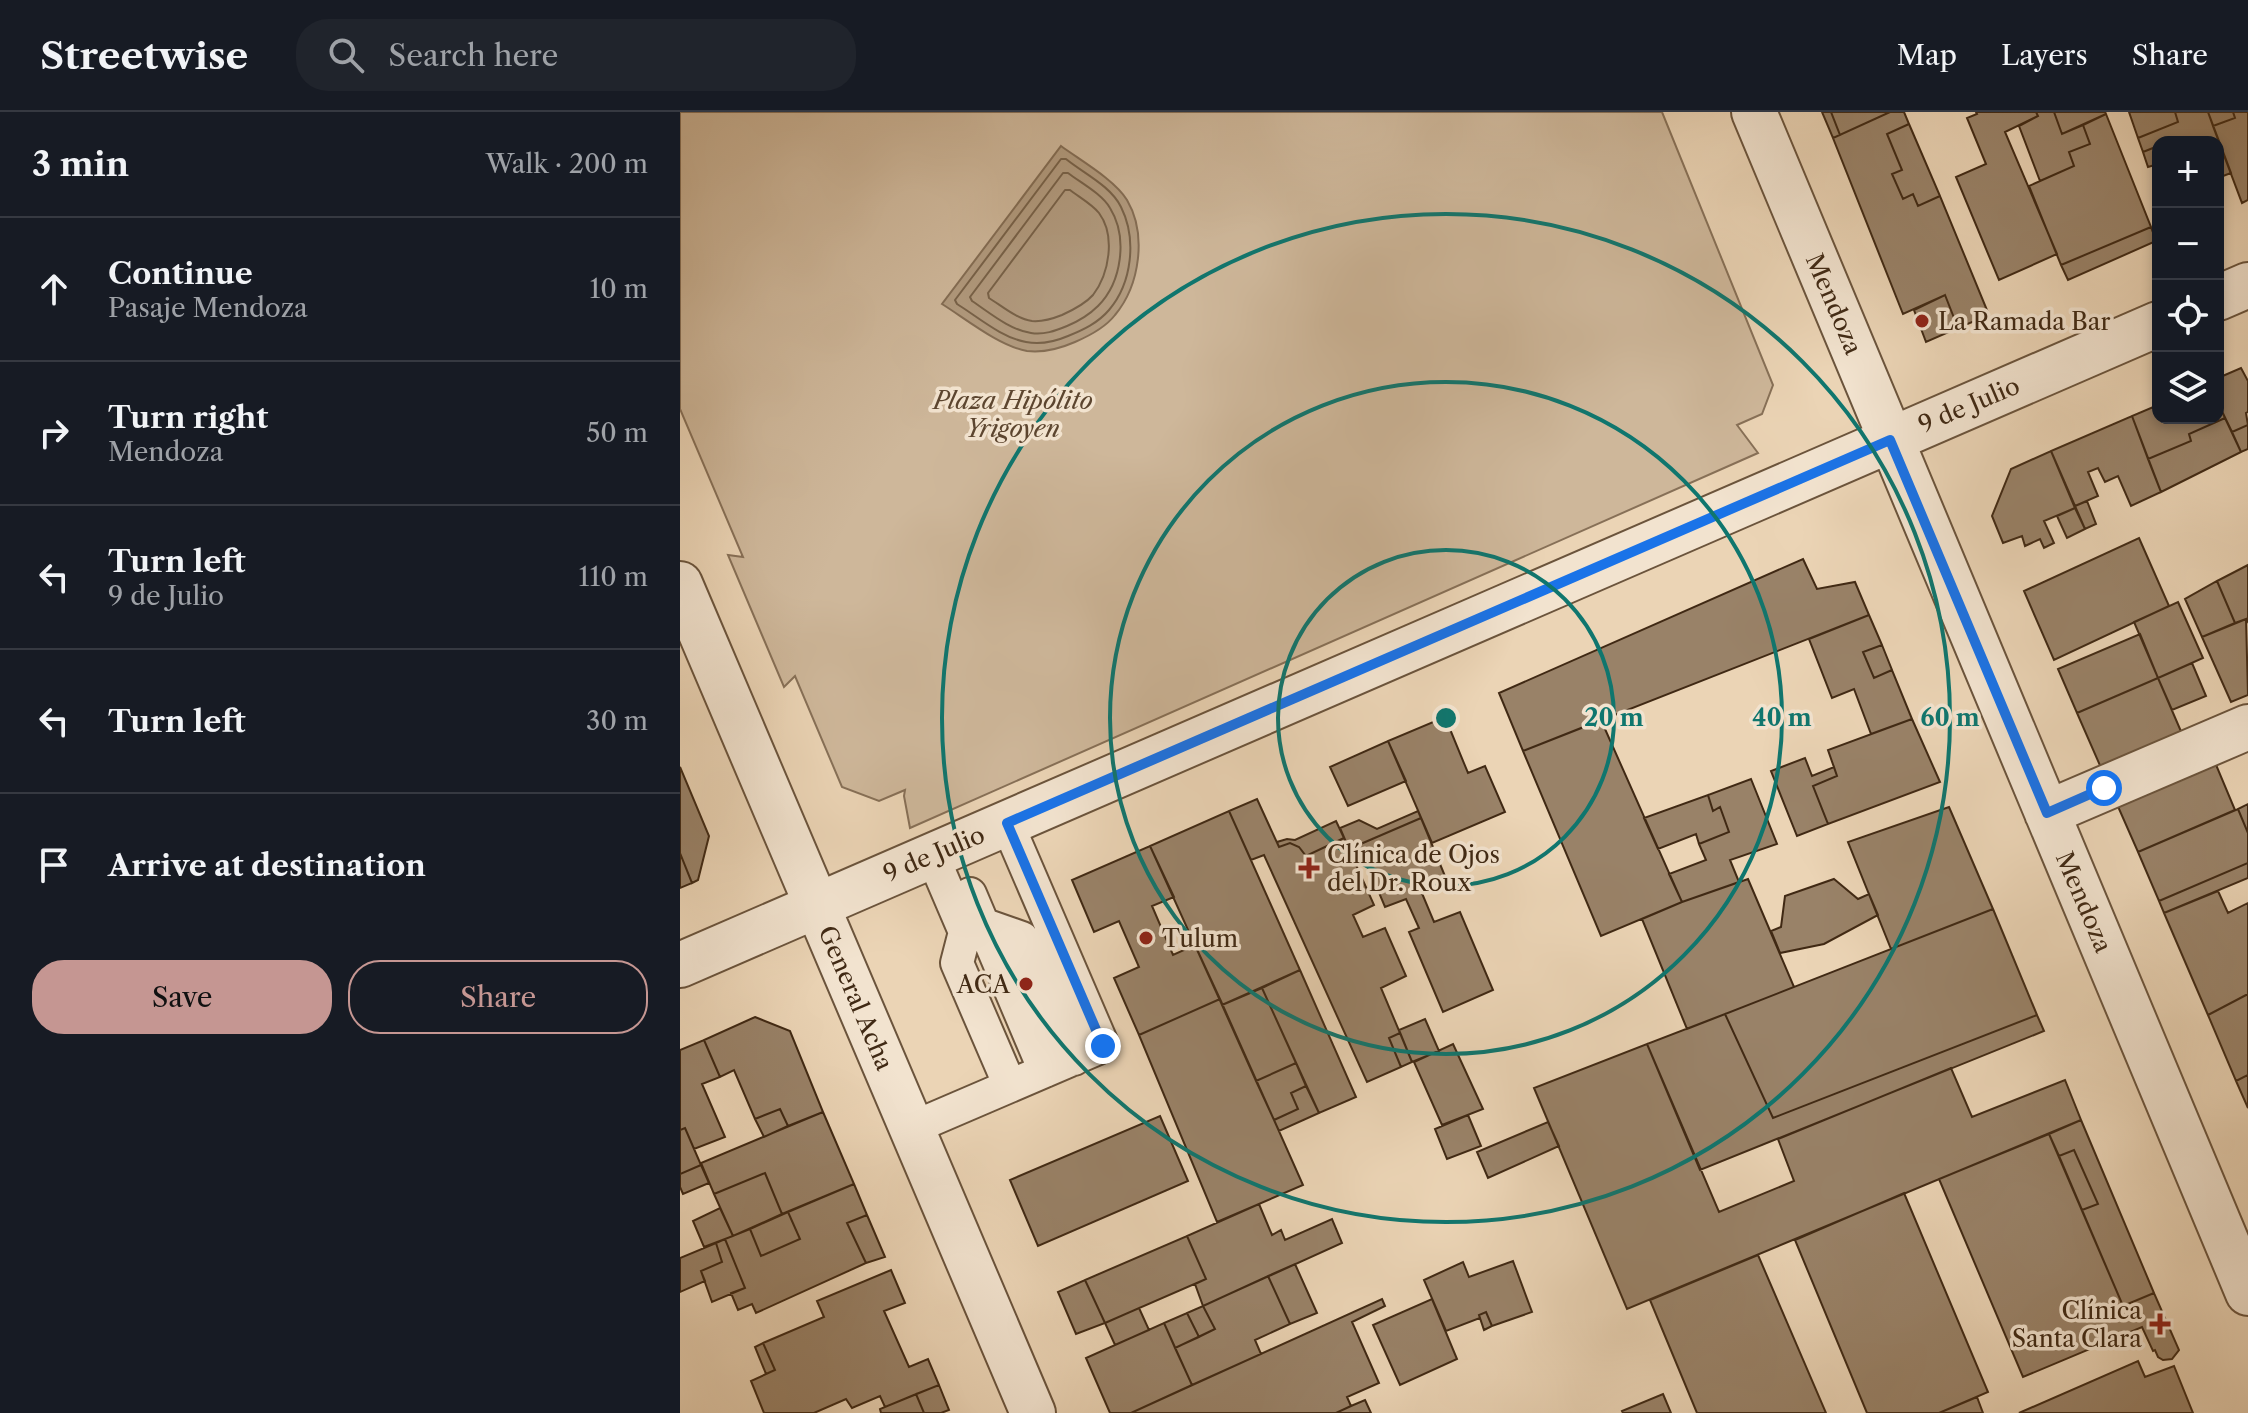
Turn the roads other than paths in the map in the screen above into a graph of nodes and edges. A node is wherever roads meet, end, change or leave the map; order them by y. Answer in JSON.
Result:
{"nodes":[{"id":1,"x":1754,"y":112,"type":"edge"},
{"id":2,"x":2248,"y":285,"type":"edge"},
{"id":3,"x":2224,"y":295,"type":"edge"},
{"id":4,"x":2152,"y":327,"type":"edge"},
{"id":5,"x":1890,"y":440,"type":"junction"},
{"id":6,"x":680,"y":584,"type":"edge"},
{"id":7,"x":2248,"y":727,"type":"edge"},
{"id":8,"x":2047,"y":813,"type":"junction"},
{"id":9,"x":1007,"y":823,"type":"junction"},
{"id":10,"x":941,"y":851,"type":"junction"},
{"id":11,"x":817,"y":905,"type":"junction"},
{"id":12,"x":680,"y":965,"type":"edge"},
{"id":13,"x":1059,"y":1065,"type":"junction"},
{"id":14,"x":1010,"y":1086,"type":"junction"},
{"id":15,"x":912,"y":1128,"type":"junction"},
{"id":16,"x":2248,"y":1293,"type":"edge"},
{"id":17,"x":1033,"y":1413,"type":"edge"}],
"edges":[{"from":1,"to":5,"type":"street","name":"Mendoza"},
{"from":2,"to":3,"type":"street"},
{"from":4,"to":5,"type":"street","name":"9 de Julio"},
{"from":5,"to":8,"type":"street","name":"Mendoza"},
{"from":5,"to":9,"type":"street","name":"9 de Julio"},
{"from":6,"to":11,"type":"street","name":"General Acha"},
{"from":7,"to":8,"type":"street"},
{"from":8,"to":16,"type":"street","name":"Mendoza"},
{"from":9,"to":10,"type":"street","name":"9 de Julio"},
{"from":9,"to":13,"type":"lane"},
{"from":10,"to":11,"type":"street","name":"9 de Julio"},
{"from":10,"to":13,"type":"lane"},
{"from":10,"to":14,"type":"lane"},
{"from":11,"to":12,"type":"street","name":"9 de Julio"},
{"from":11,"to":15,"type":"street","name":"General Acha"},
{"from":13,"to":14,"type":"lane"},
{"from":14,"to":15,"type":"lane"},
{"from":15,"to":17,"type":"street","name":"General Acha"}]}
